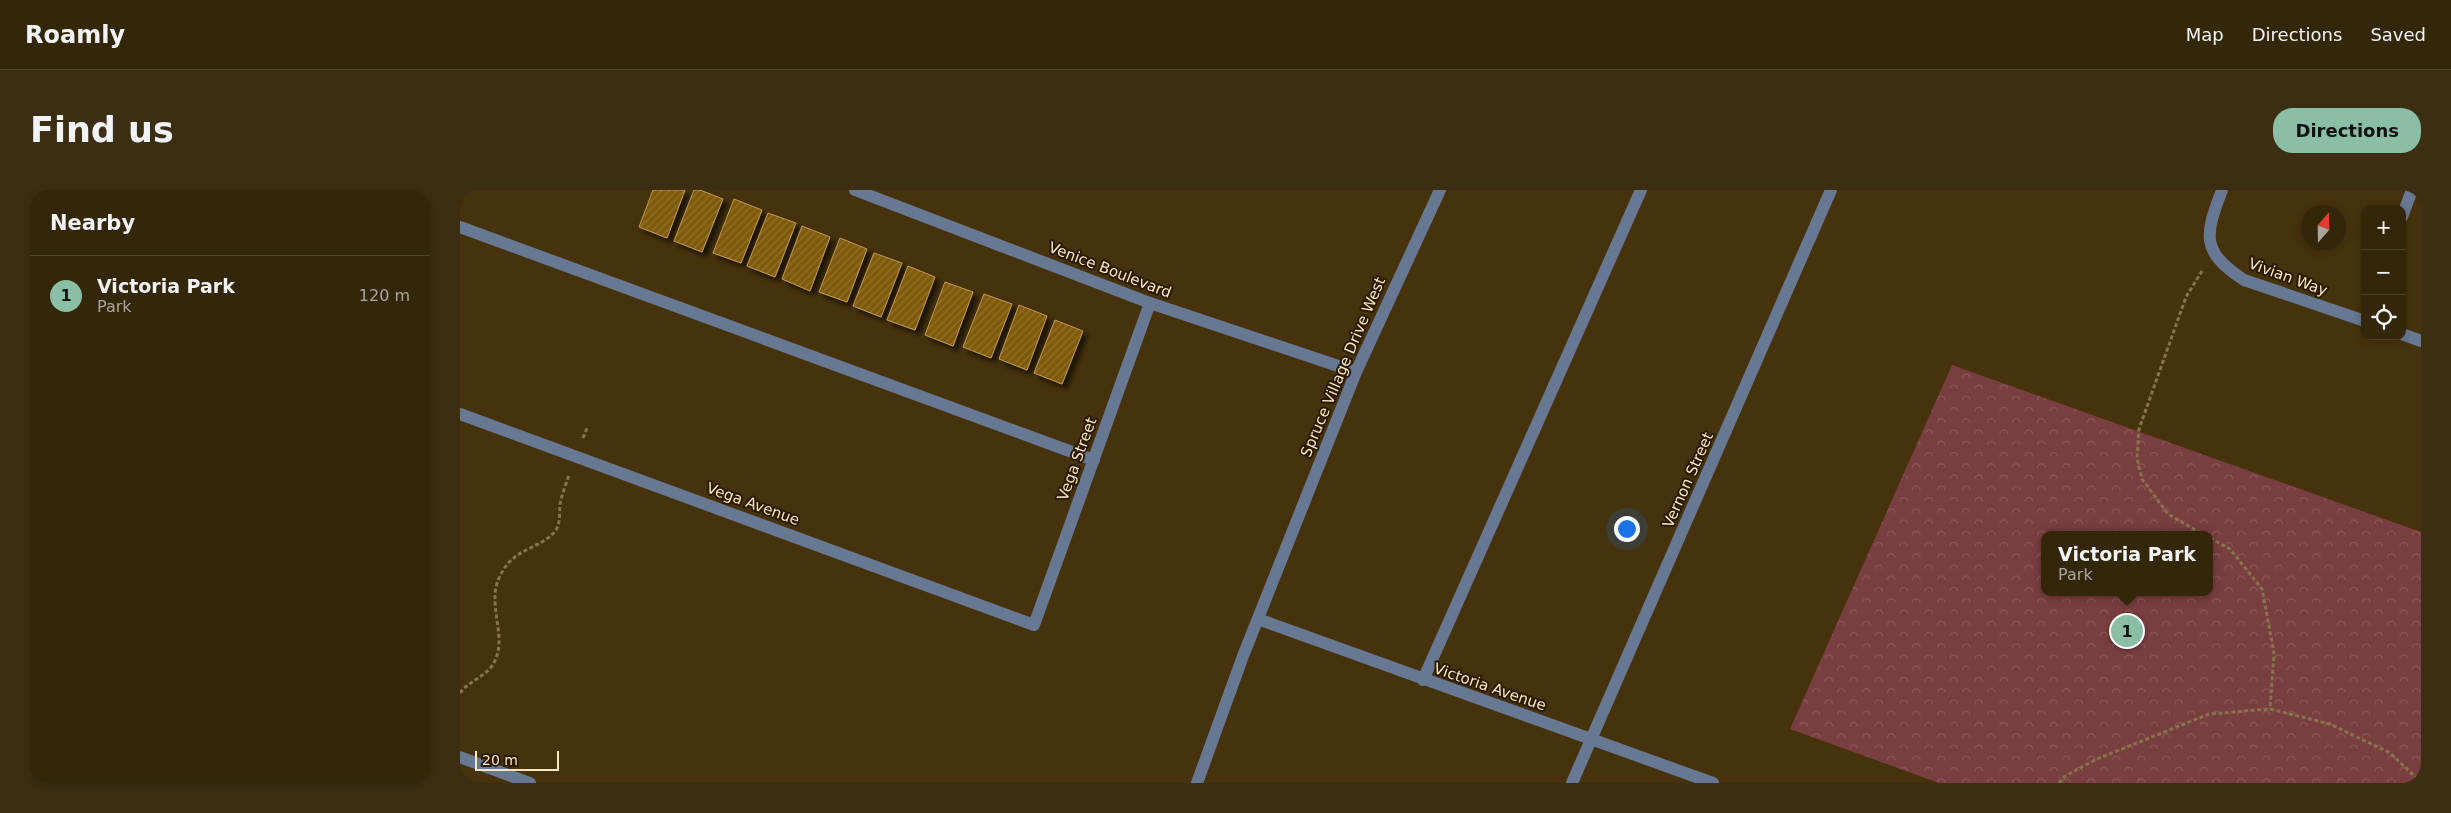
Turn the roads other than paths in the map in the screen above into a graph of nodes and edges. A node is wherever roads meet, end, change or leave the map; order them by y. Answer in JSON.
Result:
{"nodes":[{"id":1,"x":856,"y":190,"type":"edge"},
{"id":2,"x":1440,"y":190,"type":"edge"},
{"id":3,"x":1641,"y":190,"type":"edge"},
{"id":4,"x":1831,"y":190,"type":"edge"},
{"id":5,"x":2222,"y":190,"type":"edge"},
{"id":6,"x":2412,"y":190,"type":"edge"},
{"id":7,"x":2406,"y":206,"type":"edge"},
{"id":8,"x":460,"y":227,"type":"edge"},
{"id":9,"x":1150,"y":303,"type":"junction"},
{"id":10,"x":2361,"y":320,"type":"edge"},
{"id":11,"x":2406,"y":335,"type":"edge"},
{"id":12,"x":2421,"y":341,"type":"edge"},
{"id":13,"x":1356,"y":372,"type":"junction"},
{"id":14,"x":460,"y":414,"type":"edge"},
{"id":15,"x":1094,"y":460,"type":"junction"},
{"id":16,"x":1258,"y":619,"type":"junction"},
{"id":17,"x":1034,"y":625,"type":"joint"},
{"id":18,"x":1423,"y":680,"type":"junction"},
{"id":19,"x":1592,"y":739,"type":"junction"},
{"id":20,"x":460,"y":757,"type":"edge"},
{"id":21,"x":530,"y":783,"type":"edge"},
{"id":22,"x":1197,"y":783,"type":"edge"},
{"id":23,"x":1572,"y":783,"type":"edge"},
{"id":24,"x":1713,"y":783,"type":"edge"}],
"edges":[{"from":1,"to":9,"type":"street","name":"Venice Boulevard"},
{"from":2,"to":13,"type":"street","name":"Spruce Village Drive West"},
{"from":3,"to":18,"type":"street"},
{"from":4,"to":19,"type":"street","name":"Vernon Street"},
{"from":5,"to":10,"type":"street","name":"Vivian Way"},
{"from":6,"to":7,"type":"street"},
{"from":8,"to":15,"type":"street"},
{"from":9,"to":13,"type":"street","name":"Venice Boulevard"},
{"from":9,"to":15,"type":"street","name":"Vega Street"},
{"from":11,"to":12,"type":"street"},
{"from":13,"to":16,"type":"street","name":"Spruce Village Drive West"},
{"from":14,"to":17,"type":"street","name":"Vega Avenue"},
{"from":15,"to":17,"type":"street","name":"Vega Street"},
{"from":16,"to":18,"type":"street","name":"Victoria Avenue"},
{"from":16,"to":22,"type":"street","name":"Spruce Village Drive West"},
{"from":18,"to":19,"type":"street","name":"Victoria Avenue"},
{"from":19,"to":23,"type":"street","name":"Vernon Street"},
{"from":19,"to":24,"type":"street","name":"Victoria Avenue"},
{"from":20,"to":21,"type":"street"}]}
